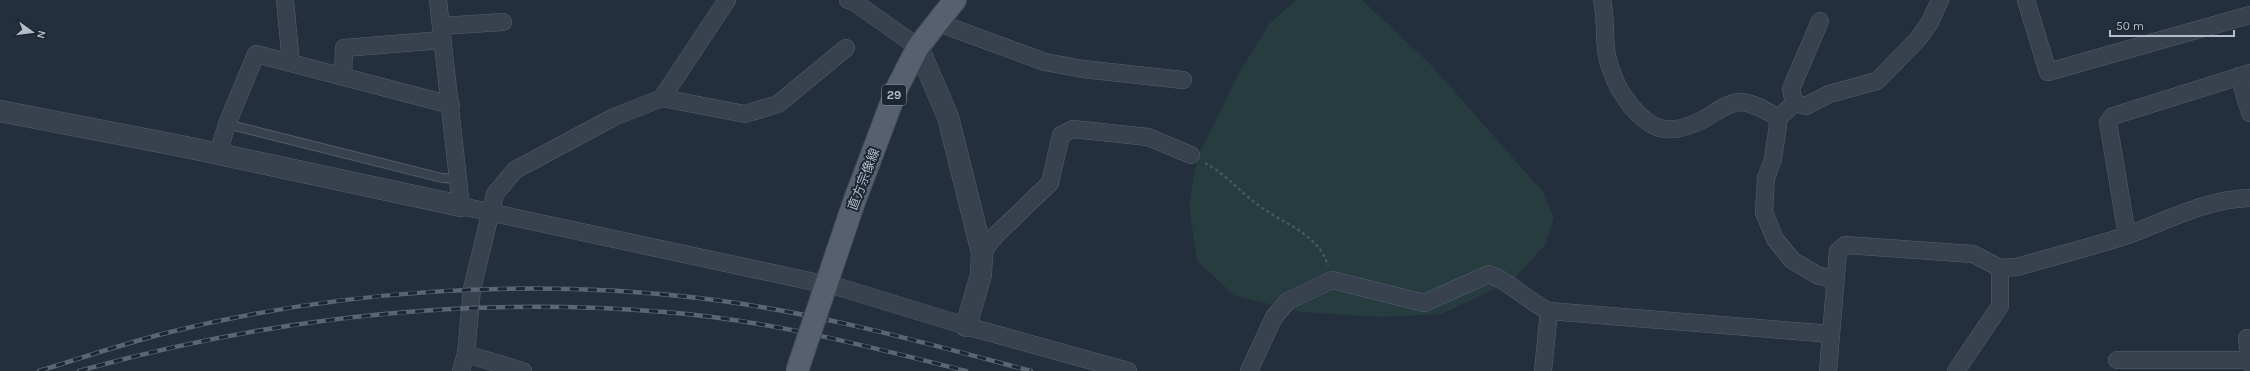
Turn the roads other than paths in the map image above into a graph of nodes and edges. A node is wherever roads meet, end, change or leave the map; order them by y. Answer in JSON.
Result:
{"nodes":[{"id":1,"x":284,"y":0,"type":"edge"},
{"id":2,"x":438,"y":0,"type":"edge"},
{"id":3,"x":727,"y":0,"type":"edge"},
{"id":4,"x":848,"y":0,"type":"edge"},
{"id":5,"x":955,"y":0,"type":"edge"},
{"id":6,"x":1602,"y":0,"type":"edge"},
{"id":7,"x":1940,"y":0,"type":"edge"},
{"id":8,"x":2026,"y":0,"type":"edge"},
{"id":9,"x":2250,"y":15,"type":"edge"},
{"id":10,"x":504,"y":22,"type":"dead end"},
{"id":11,"x":936,"y":22,"type":"junction"},
{"id":12,"x":1820,"y":22,"type":"dead end"},
{"id":13,"x":442,"y":33,"type":"junction"},
{"id":14,"x":918,"y":47,"type":"junction"},
{"id":15,"x":846,"y":48,"type":"dead end"},
{"id":16,"x":291,"y":63,"type":"junction"},
{"id":17,"x":2244,"y":75,"type":"edge"},
{"id":18,"x":343,"y":77,"type":"junction"},
{"id":19,"x":1183,"y":80,"type":"dead end"},
{"id":20,"x":662,"y":98,"type":"junction"},
{"id":21,"x":1794,"y":103,"type":"junction"},
{"id":22,"x":451,"y":105,"type":"junction"},
{"id":23,"x":0,"y":111,"type":"edge"},
{"id":24,"x":2250,"y":113,"type":"edge"},
{"id":25,"x":1779,"y":118,"type":"junction"},
{"id":26,"x":226,"y":124,"type":"junction"},
{"id":27,"x":218,"y":154,"type":"junction"},
{"id":28,"x":1191,"y":155,"type":"road end"},
{"id":29,"x":459,"y":179,"type":"junction"},
{"id":30,"x":2250,"y":198,"type":"edge"},
{"id":31,"x":461,"y":206,"type":"junction"},
{"id":32,"x":489,"y":212,"type":"junction"},
{"id":33,"x":2127,"y":235,"type":"junction"},
{"id":34,"x":982,"y":253,"type":"junction"},
{"id":35,"x":2000,"y":268,"type":"junction"},
{"id":36,"x":1835,"y":280,"type":"junction"},
{"id":37,"x":1549,"y":311,"type":"junction"},
{"id":38,"x":966,"y":326,"type":"junction"},
{"id":39,"x":1831,"y":334,"type":"junction"},
{"id":40,"x":2247,"y":338,"type":"dead end"},
{"id":41,"x":466,"y":354,"type":"junction"},
{"id":42,"x":2117,"y":360,"type":"dead end"},
{"id":43,"x":2250,"y":360,"type":"edge"},
{"id":44,"x":2250,"y":363,"type":"edge"},
{"id":45,"x":461,"y":371,"type":"edge"},
{"id":46,"x":523,"y":371,"type":"edge"},
{"id":47,"x":797,"y":371,"type":"edge"},
{"id":48,"x":1128,"y":371,"type":"edge"},
{"id":49,"x":1249,"y":371,"type":"edge"},
{"id":50,"x":1543,"y":371,"type":"edge"},
{"id":51,"x":1828,"y":371,"type":"edge"},
{"id":52,"x":1956,"y":371,"type":"edge"}],
"edges":[{"from":1,"to":16,"type":"street"},
{"from":2,"to":13,"type":"street"},
{"from":3,"to":20,"type":"street"},
{"from":4,"to":14,"type":"street"},
{"from":5,"to":11,"type":"main road","name":"直方宗像線","number":"29"},
{"from":6,"to":25,"type":"street"},
{"from":7,"to":21,"type":"street"},
{"from":8,"to":9,"type":"street"},
{"from":10,"to":13,"type":"street"},
{"from":11,"to":14,"type":"main road","name":"直方宗像線","number":"29"},
{"from":11,"to":19,"type":"street"},
{"from":12,"to":21,"type":"street"},
{"from":13,"to":18,"type":"street"},
{"from":13,"to":22,"type":"street"},
{"from":14,"to":34,"type":"street"},
{"from":14,"to":47,"type":"main road","name":"直方宗像線","number":"29","bridge":true},
{"from":15,"to":20,"type":"street"},
{"from":16,"to":18,"type":"street"},
{"from":16,"to":26,"type":"street"},
{"from":17,"to":24,"type":"street"},
{"from":17,"to":33,"type":"street"},
{"from":18,"to":22,"type":"street"},
{"from":20,"to":32,"type":"street"},
{"from":21,"to":25,"type":"street"},
{"from":22,"to":29,"type":"street"},
{"from":23,"to":27,"type":"street"},
{"from":25,"to":36,"type":"street"},
{"from":26,"to":27,"type":"street"},
{"from":26,"to":29,"type":"lane"},
{"from":27,"to":31,"type":"street"},
{"from":28,"to":34,"type":"street"},
{"from":29,"to":31,"type":"street"},
{"from":30,"to":33,"type":"street"},
{"from":31,"to":32,"type":"street"},
{"from":32,"to":38,"type":"street"},
{"from":32,"to":41,"type":"street"},
{"from":33,"to":35,"type":"street"},
{"from":34,"to":38,"type":"street"},
{"from":35,"to":36,"type":"street"},
{"from":35,"to":52,"type":"street"},
{"from":36,"to":39,"type":"street"},
{"from":37,"to":39,"type":"street"},
{"from":37,"to":49,"type":"street"},
{"from":37,"to":50,"type":"street"},
{"from":38,"to":48,"type":"street"},
{"from":39,"to":51,"type":"street"},
{"from":40,"to":43,"type":"street"},
{"from":41,"to":45,"type":"street"},
{"from":41,"to":46,"type":"street"},
{"from":42,"to":43,"type":"street"},
{"from":43,"to":44,"type":"street"}]}
